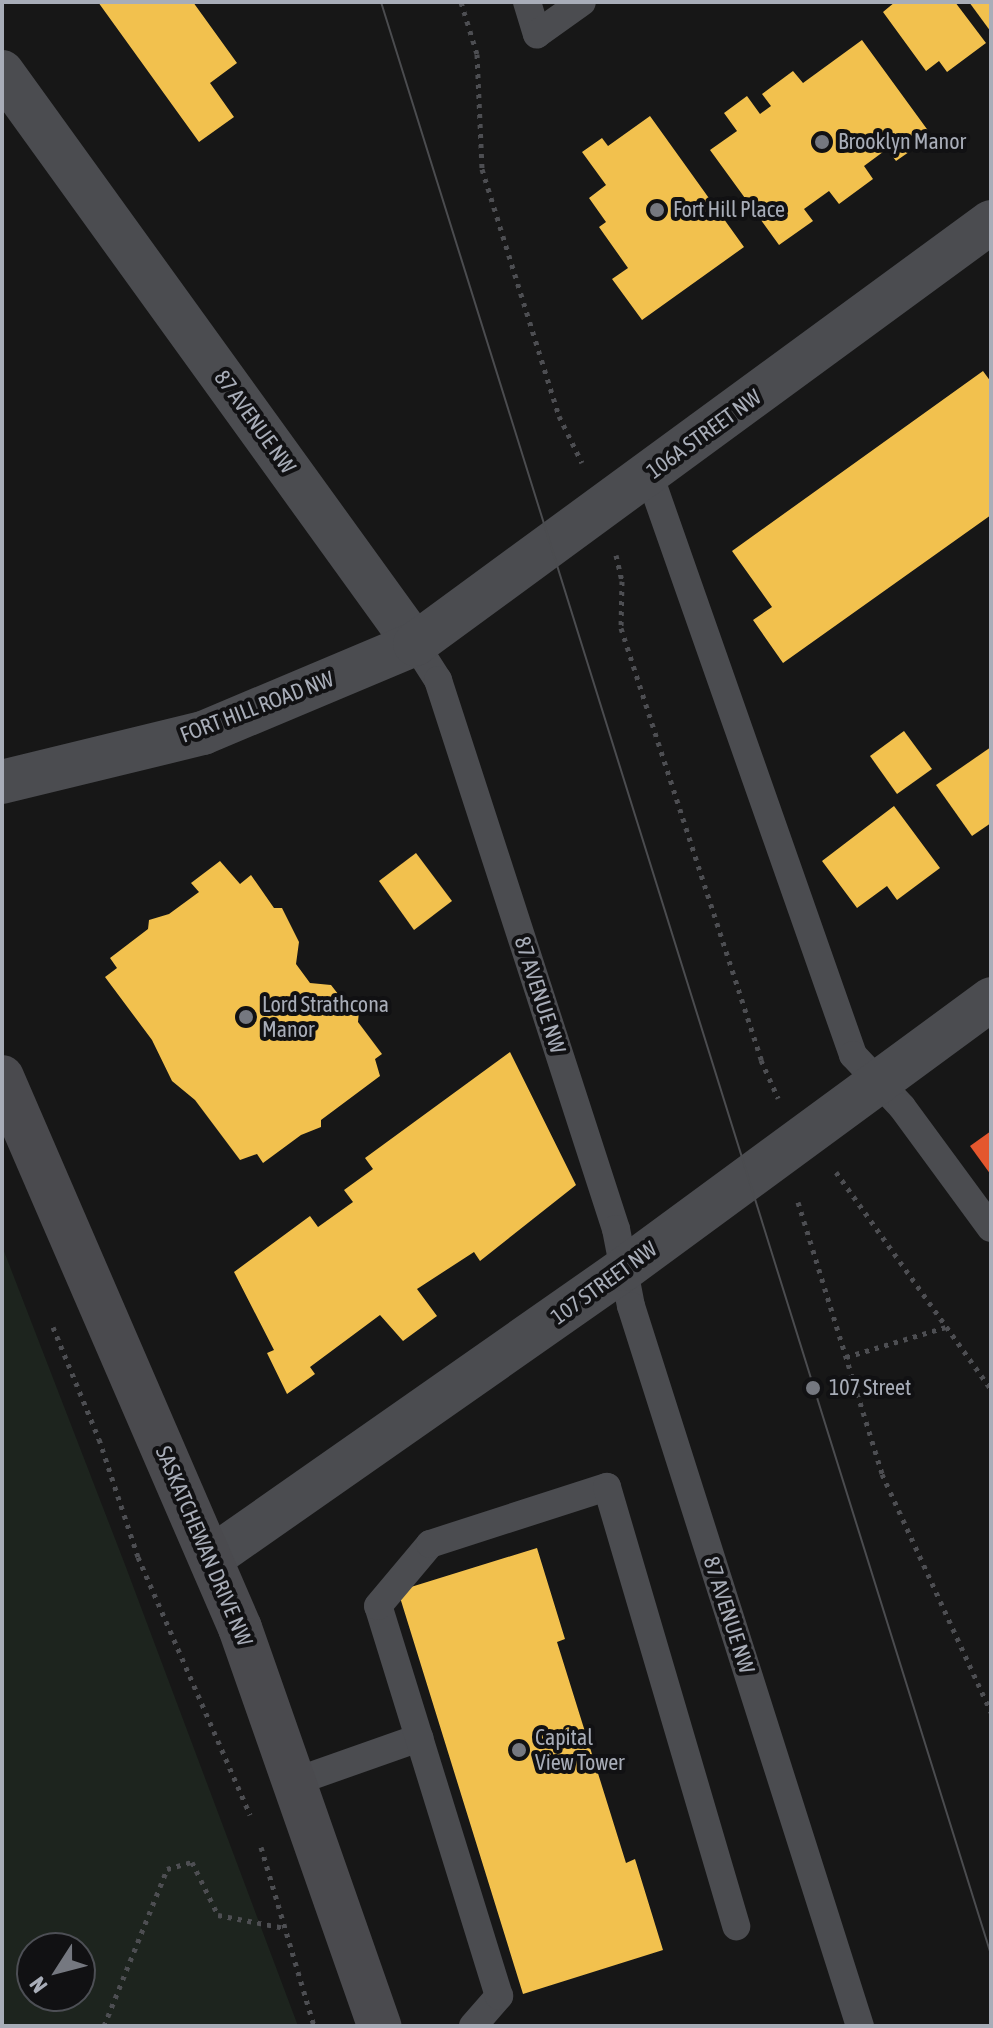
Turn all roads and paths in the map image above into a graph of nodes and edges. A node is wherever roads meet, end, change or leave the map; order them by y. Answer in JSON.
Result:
{"nodes":[{"id":1,"x":461,"y":2,"type":"edge"},
{"id":2,"x":527,"y":2,"type":"edge"},
{"id":3,"x":582,"y":2,"type":"edge"},
{"id":4,"x":2,"y":72,"type":"edge"},
{"id":5,"x":991,"y":222,"type":"edge"},
{"id":6,"x":649,"y":474,"type":"junction"},
{"id":7,"x":590,"y":478,"type":"dead end"},
{"id":8,"x":615,"y":551,"type":"dead end"},
{"id":9,"x":415,"y":644,"type":"junction"},
{"id":10,"x":2,"y":782,"type":"edge"},
{"id":11,"x":991,"y":999,"type":"edge"},
{"id":12,"x":2,"y":1077,"type":"edge"},
{"id":13,"x":878,"y":1081,"type":"junction"},
{"id":14,"x":783,"y":1108,"type":"dead end"},
{"id":15,"x":831,"y":1164,"type":"dead end"},
{"id":16,"x":795,"y":1191,"type":"dead end"},
{"id":17,"x":991,"y":1228,"type":"edge"},
{"id":18,"x":624,"y":1269,"type":"junction"},
{"id":19,"x":50,"y":1322,"type":"dead end"},
{"id":20,"x":946,"y":1327,"type":"junction"},
{"id":21,"x":846,"y":1357,"type":"junction"},
{"id":22,"x":991,"y":1389,"type":"edge"},
{"id":23,"x":211,"y":1558,"type":"junction"},
{"id":24,"x":991,"y":1712,"type":"edge"},
{"id":25,"x":419,"y":1738,"type":"junction"},
{"id":26,"x":294,"y":1782,"type":"junction"},
{"id":27,"x":253,"y":1823,"type":"dead end"},
{"id":28,"x":258,"y":1838,"type":"dead end"},
{"id":29,"x":736,"y":1926,"type":"dead end"},
{"id":30,"x":286,"y":1928,"type":"junction"},
{"id":31,"x":104,"y":2026,"type":"edge"},
{"id":32,"x":314,"y":2026,"type":"edge"},
{"id":33,"x":379,"y":2026,"type":"edge"},
{"id":34,"x":473,"y":2026,"type":"edge"},
{"id":35,"x":860,"y":2026,"type":"edge"}],
"edges":[{"from":1,"to":7,"type":"path"},
{"from":2,"to":3,"type":"lane"},
{"from":4,"to":9,"type":"street","name":"87 AVENUE NW"},
{"from":5,"to":6,"type":"street","name":"106A STREET NW"},
{"from":6,"to":9,"type":"street","name":"106A STREET NW"},
{"from":6,"to":13,"type":"lane"},
{"from":8,"to":14,"type":"path"},
{"from":9,"to":10,"type":"street","name":"FORT HILL ROAD NW"},
{"from":9,"to":18,"type":"lane","name":"87 AVENUE NW"},
{"from":11,"to":13,"type":"street","name":"107 STREET NW"},
{"from":12,"to":23,"type":"main road","name":"SASKATCHEWAN DRIVE NW"},
{"from":13,"to":17,"type":"lane"},
{"from":13,"to":18,"type":"street","name":"107 STREET NW"},
{"from":15,"to":20,"type":"path"},
{"from":16,"to":21,"type":"path"},
{"from":18,"to":23,"type":"street","name":"107 STREET NW"},
{"from":18,"to":35,"type":"lane","name":"87 AVENUE NW"},
{"from":19,"to":27,"type":"path"},
{"from":20,"to":21,"type":"path"},
{"from":20,"to":22,"type":"path"},
{"from":21,"to":24,"type":"path"},
{"from":23,"to":26,"type":"main road","name":"SASKATCHEWAN DRIVE NW"},
{"from":25,"to":26,"type":"lane"},
{"from":25,"to":29,"type":"lane"},
{"from":25,"to":34,"type":"lane"},
{"from":26,"to":33,"type":"main road","name":"SASKATCHEWAN DRIVE NW"},
{"from":28,"to":30,"type":"path"},
{"from":30,"to":31,"type":"path"},
{"from":30,"to":32,"type":"path"}]}
